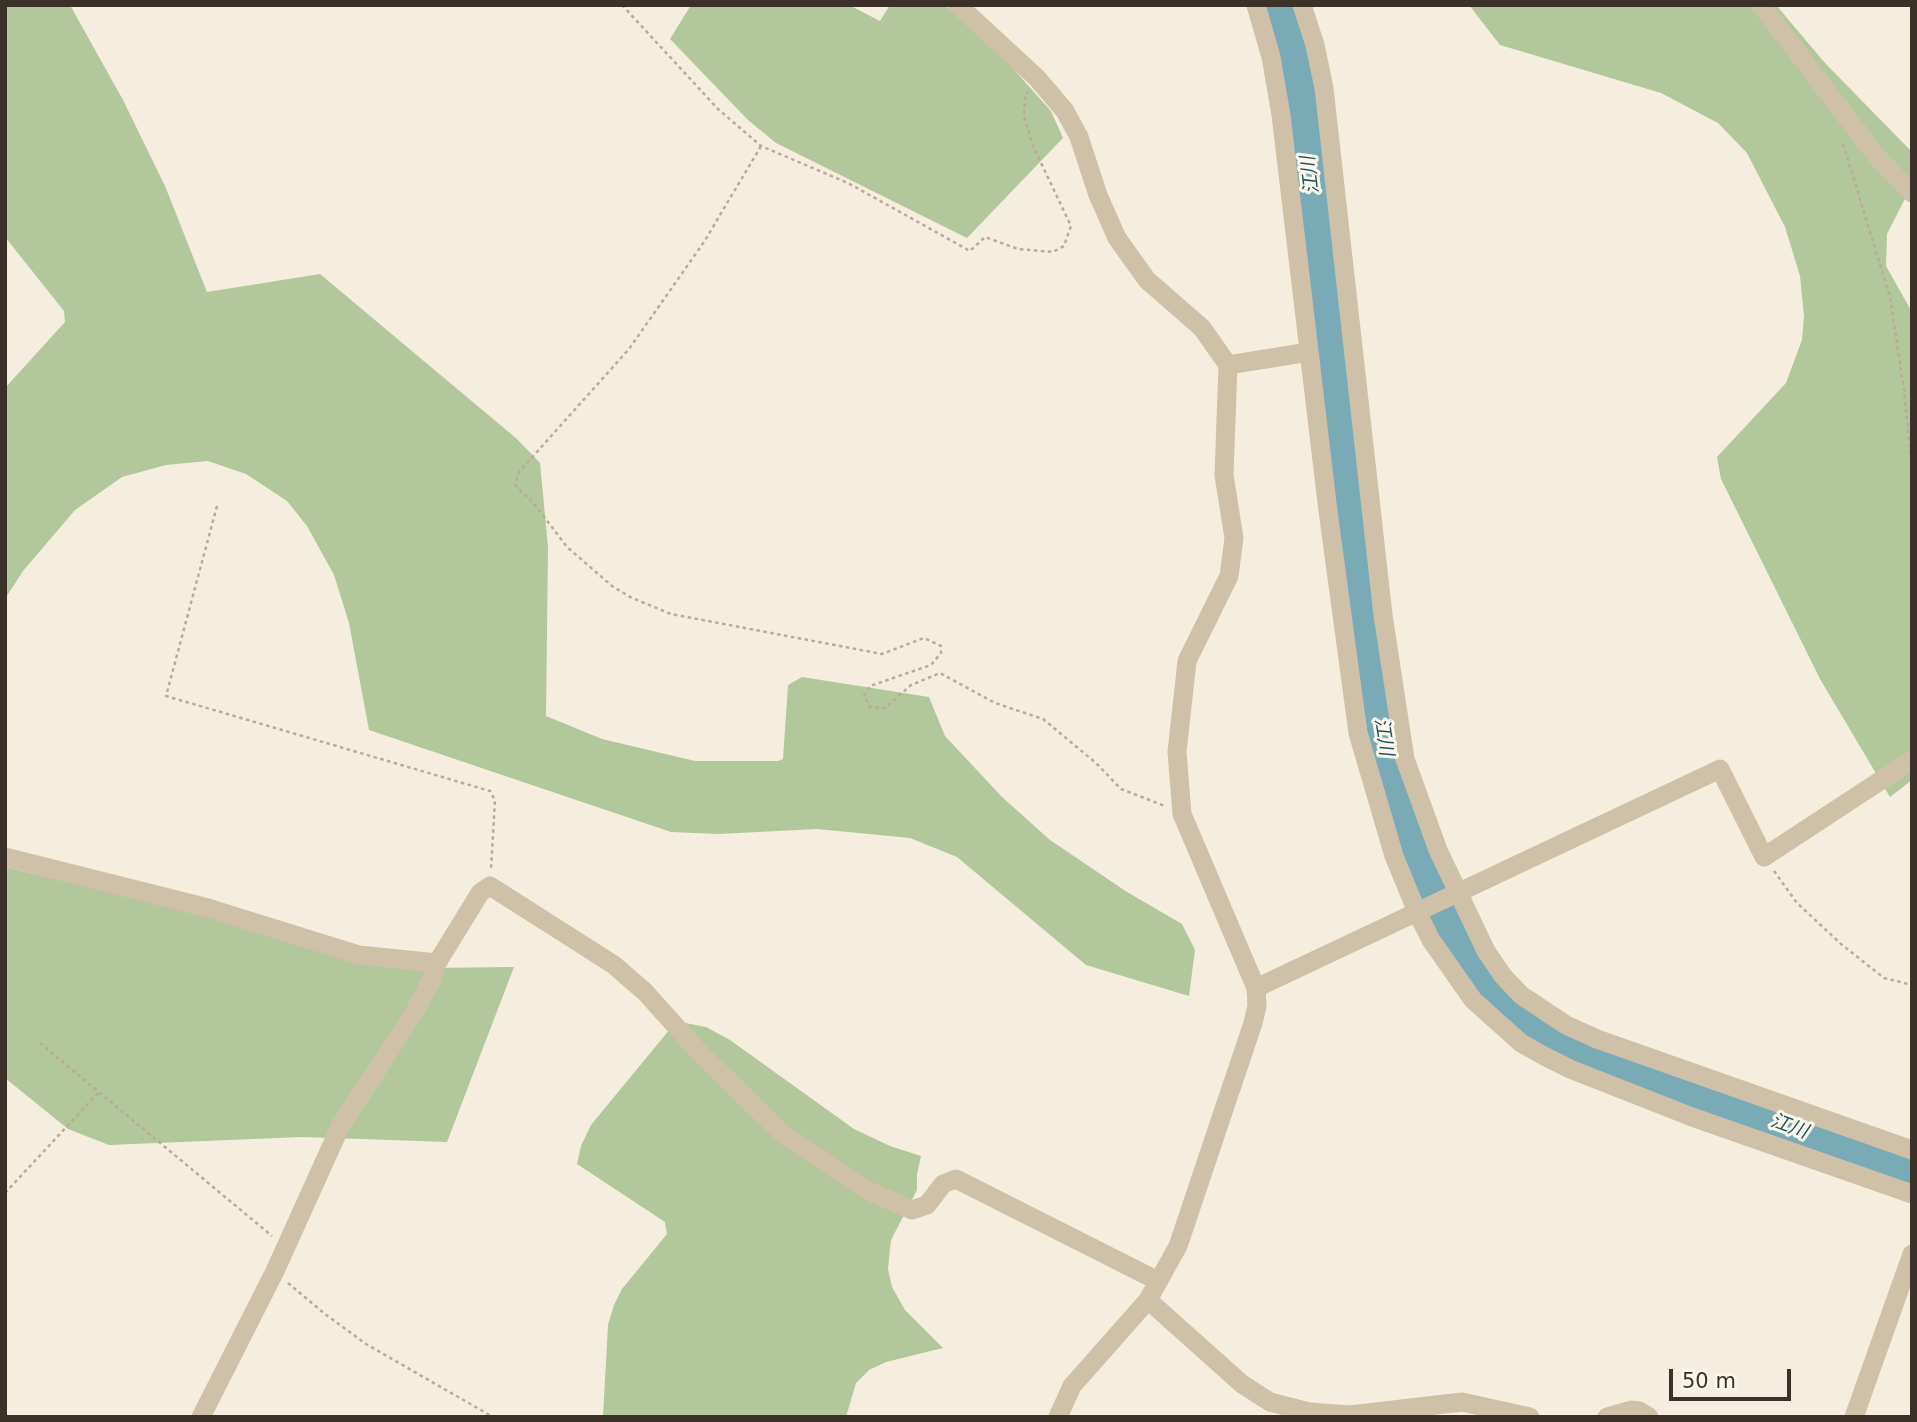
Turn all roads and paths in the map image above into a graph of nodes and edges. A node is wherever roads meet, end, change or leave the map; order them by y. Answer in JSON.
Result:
{"nodes":[{"id":1,"x":622,"y":5,"type":"edge"},
{"id":2,"x":958,"y":5,"type":"edge"},
{"id":3,"x":1256,"y":5,"type":"edge"},
{"id":4,"x":1302,"y":5,"type":"edge"},
{"id":5,"x":1762,"y":5,"type":"edge"},
{"id":6,"x":1037,"y":78,"type":"junction"},
{"id":7,"x":1843,"y":141,"type":"dead end"},
{"id":8,"x":761,"y":146,"type":"junction"},
{"id":9,"x":1912,"y":192,"type":"edge"},
{"id":10,"x":1309,"y":352,"type":"junction"},
{"id":11,"x":1228,"y":365,"type":"junction"},
{"id":12,"x":1912,"y":469,"type":"edge"},
{"id":13,"x":217,"y":506,"type":"dead end"},
{"id":14,"x":1912,"y":760,"type":"edge"},
{"id":15,"x":1182,"y":814,"type":"junction"},
{"id":16,"x":1764,"y":857,"type":"junction"},
{"id":17,"x":5,"y":858,"type":"edge"},
{"id":18,"x":490,"y":886,"type":"junction"},
{"id":19,"x":1454,"y":895,"type":"junction"},
{"id":20,"x":1420,"y":910,"type":"junction"},
{"id":21,"x":437,"y":963,"type":"junction"},
{"id":22,"x":1912,"y":985,"type":"edge"},
{"id":23,"x":1256,"y":988,"type":"junction"},
{"id":24,"x":40,"y":1043,"type":"dead end"},
{"id":25,"x":99,"y":1092,"type":"junction"},
{"id":26,"x":1912,"y":1150,"type":"edge"},
{"id":27,"x":5,"y":1194,"type":"edge"},
{"id":28,"x":1912,"y":1194,"type":"edge"},
{"id":29,"x":285,"y":1247,"type":"junction"},
{"id":30,"x":1912,"y":1254,"type":"edge"},
{"id":31,"x":275,"y":1271,"type":"junction"},
{"id":32,"x":1158,"y":1281,"type":"junction"},
{"id":33,"x":1148,"y":1300,"type":"junction"},
{"id":34,"x":201,"y":1417,"type":"edge"},
{"id":35,"x":493,"y":1417,"type":"edge"},
{"id":36,"x":1058,"y":1417,"type":"edge"},
{"id":37,"x":1530,"y":1417,"type":"edge"},
{"id":38,"x":1607,"y":1417,"type":"edge"},
{"id":39,"x":1649,"y":1417,"type":"edge"},
{"id":40,"x":1854,"y":1417,"type":"edge"}],
"edges":[{"from":1,"to":8,"type":"path"},
{"from":2,"to":6,"type":"street"},
{"from":3,"to":10,"type":"street"},
{"from":4,"to":19,"type":"street"},
{"from":5,"to":9,"type":"street"},
{"from":6,"to":8,"type":"path"},
{"from":6,"to":11,"type":"street"},
{"from":7,"to":12,"type":"path"},
{"from":8,"to":15,"type":"path"},
{"from":10,"to":11,"type":"street"},
{"from":10,"to":20,"type":"street"},
{"from":11,"to":15,"type":"street"},
{"from":13,"to":18,"type":"path"},
{"from":14,"to":16,"type":"street"},
{"from":15,"to":23,"type":"street"},
{"from":16,"to":19,"type":"street"},
{"from":16,"to":22,"type":"path"},
{"from":17,"to":21,"type":"street"},
{"from":18,"to":21,"type":"street"},
{"from":18,"to":32,"type":"street"},
{"from":19,"to":20,"type":"street"},
{"from":19,"to":26,"type":"street"},
{"from":20,"to":23,"type":"street"},
{"from":20,"to":28,"type":"street"},
{"from":21,"to":29,"type":"street"},
{"from":23,"to":32,"type":"street"},
{"from":24,"to":25,"type":"path"},
{"from":25,"to":27,"type":"path"},
{"from":25,"to":29,"type":"path"},
{"from":29,"to":31,"type":"street"},
{"from":30,"to":40,"type":"street"},
{"from":31,"to":34,"type":"street"},
{"from":31,"to":35,"type":"path"},
{"from":32,"to":33,"type":"street"},
{"from":33,"to":36,"type":"street"},
{"from":33,"to":37,"type":"street"},
{"from":38,"to":39,"type":"street"}]}
